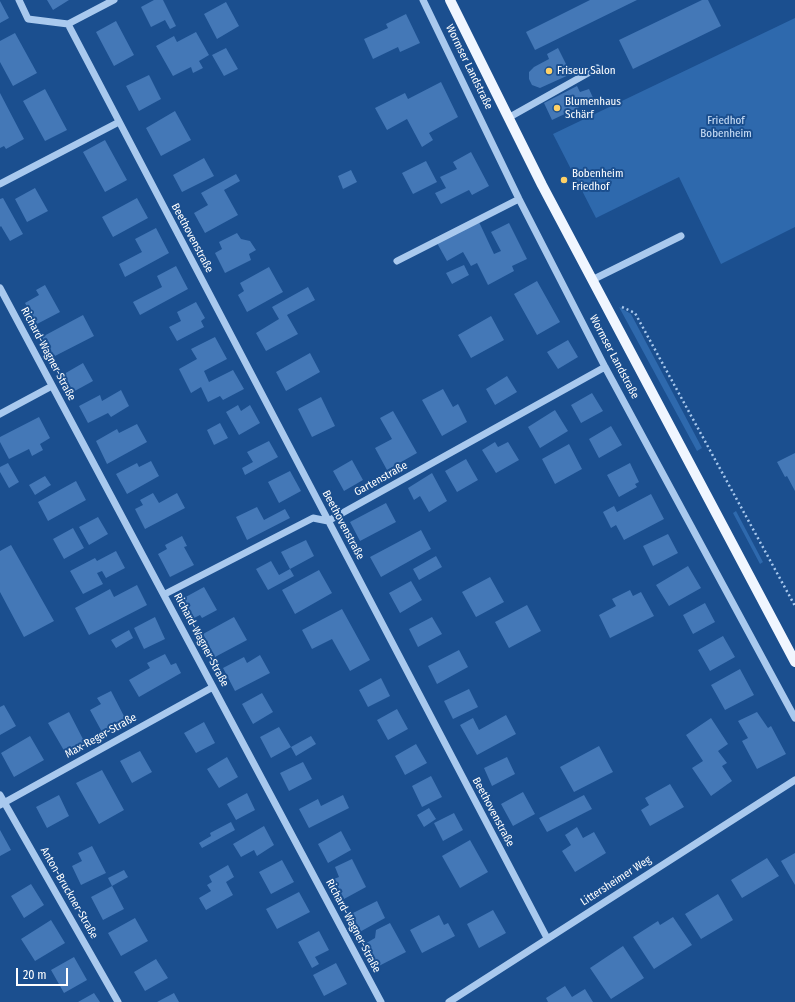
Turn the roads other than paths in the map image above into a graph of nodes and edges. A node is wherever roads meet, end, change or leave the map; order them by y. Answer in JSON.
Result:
{"nodes":[{"id":1,"x":18,"y":0,"type":"edge"},
{"id":2,"x":114,"y":0,"type":"edge"},
{"id":3,"x":423,"y":0,"type":"edge"},
{"id":4,"x":451,"y":0,"type":"edge"},
{"id":5,"x":68,"y":24,"type":"junction"},
{"id":6,"x":597,"y":68,"type":"dead end"},
{"id":7,"x":508,"y":118,"type":"junction"},
{"id":8,"x":119,"y":122,"type":"junction"},
{"id":9,"x":0,"y":184,"type":"edge"},
{"id":10,"x":519,"y":199,"type":"junction"},
{"id":11,"x":681,"y":236,"type":"dead end"},
{"id":12,"x":397,"y":261,"type":"dead end"},
{"id":13,"x":592,"y":280,"type":"junction"},
{"id":14,"x":0,"y":288,"type":"edge"},
{"id":15,"x":604,"y":367,"type":"junction"},
{"id":16,"x":52,"y":386,"type":"junction"},
{"id":17,"x":0,"y":414,"type":"edge"},
{"id":18,"x":328,"y":521,"type":"junction"},
{"id":19,"x":164,"y":594,"type":"junction"},
{"id":20,"x":795,"y":662,"type":"edge"},
{"id":21,"x":213,"y":687,"type":"junction"},
{"id":22,"x":795,"y":718,"type":"edge"},
{"id":23,"x":795,"y":780,"type":"edge"},
{"id":24,"x":0,"y":795,"type":"edge"},
{"id":25,"x":2,"y":804,"type":"edge"},
{"id":26,"x":547,"y":938,"type":"junction"},
{"id":27,"x":118,"y":1002,"type":"edge"},
{"id":28,"x":381,"y":1002,"type":"edge"},
{"id":29,"x":449,"y":1002,"type":"edge"}],
"edges":[{"from":1,"to":5,"type":"street"},
{"from":2,"to":5,"type":"street"},
{"from":3,"to":10,"type":"street","name":"Wormser Landstraße"},
{"from":4,"to":7,"type":"main road","name":"Wormser Landstraße"},
{"from":5,"to":8,"type":"street","name":"Beethovenstraße"},
{"from":6,"to":7,"type":"street"},
{"from":7,"to":13,"type":"main road","name":"Wormser Landstraße"},
{"from":8,"to":9,"type":"street"},
{"from":8,"to":18,"type":"street","name":"Beethovenstraße"},
{"from":10,"to":12,"type":"street"},
{"from":10,"to":15,"type":"street","name":"Wormser Landstraße"},
{"from":11,"to":13,"type":"street"},
{"from":13,"to":20,"type":"main road","name":"Wormser Landstraße"},
{"from":14,"to":16,"type":"street","name":"Richard-Wagner-Straße"},
{"from":15,"to":18,"type":"street","name":"Gartenstraße"},
{"from":15,"to":22,"type":"street","name":"Wormser Landstraße"},
{"from":16,"to":17,"type":"street"},
{"from":16,"to":19,"type":"street","name":"Richard-Wagner-Straße"},
{"from":18,"to":19,"type":"street"},
{"from":18,"to":26,"type":"street","name":"Beethovenstraße"},
{"from":19,"to":21,"type":"street","name":"Richard-Wagner-Straße"},
{"from":21,"to":25,"type":"street","name":"Max-Reger-Straße"},
{"from":21,"to":28,"type":"street","name":"Richard-Wagner-Straße"},
{"from":23,"to":26,"type":"street","name":"Littersheimer Weg"},
{"from":24,"to":25,"type":"street","name":"Anton-Bruckner-Straße"},
{"from":25,"to":27,"type":"street","name":"Anton-Bruckner-Straße"},
{"from":26,"to":29,"type":"street","name":"Littersheimer Weg"}]}
